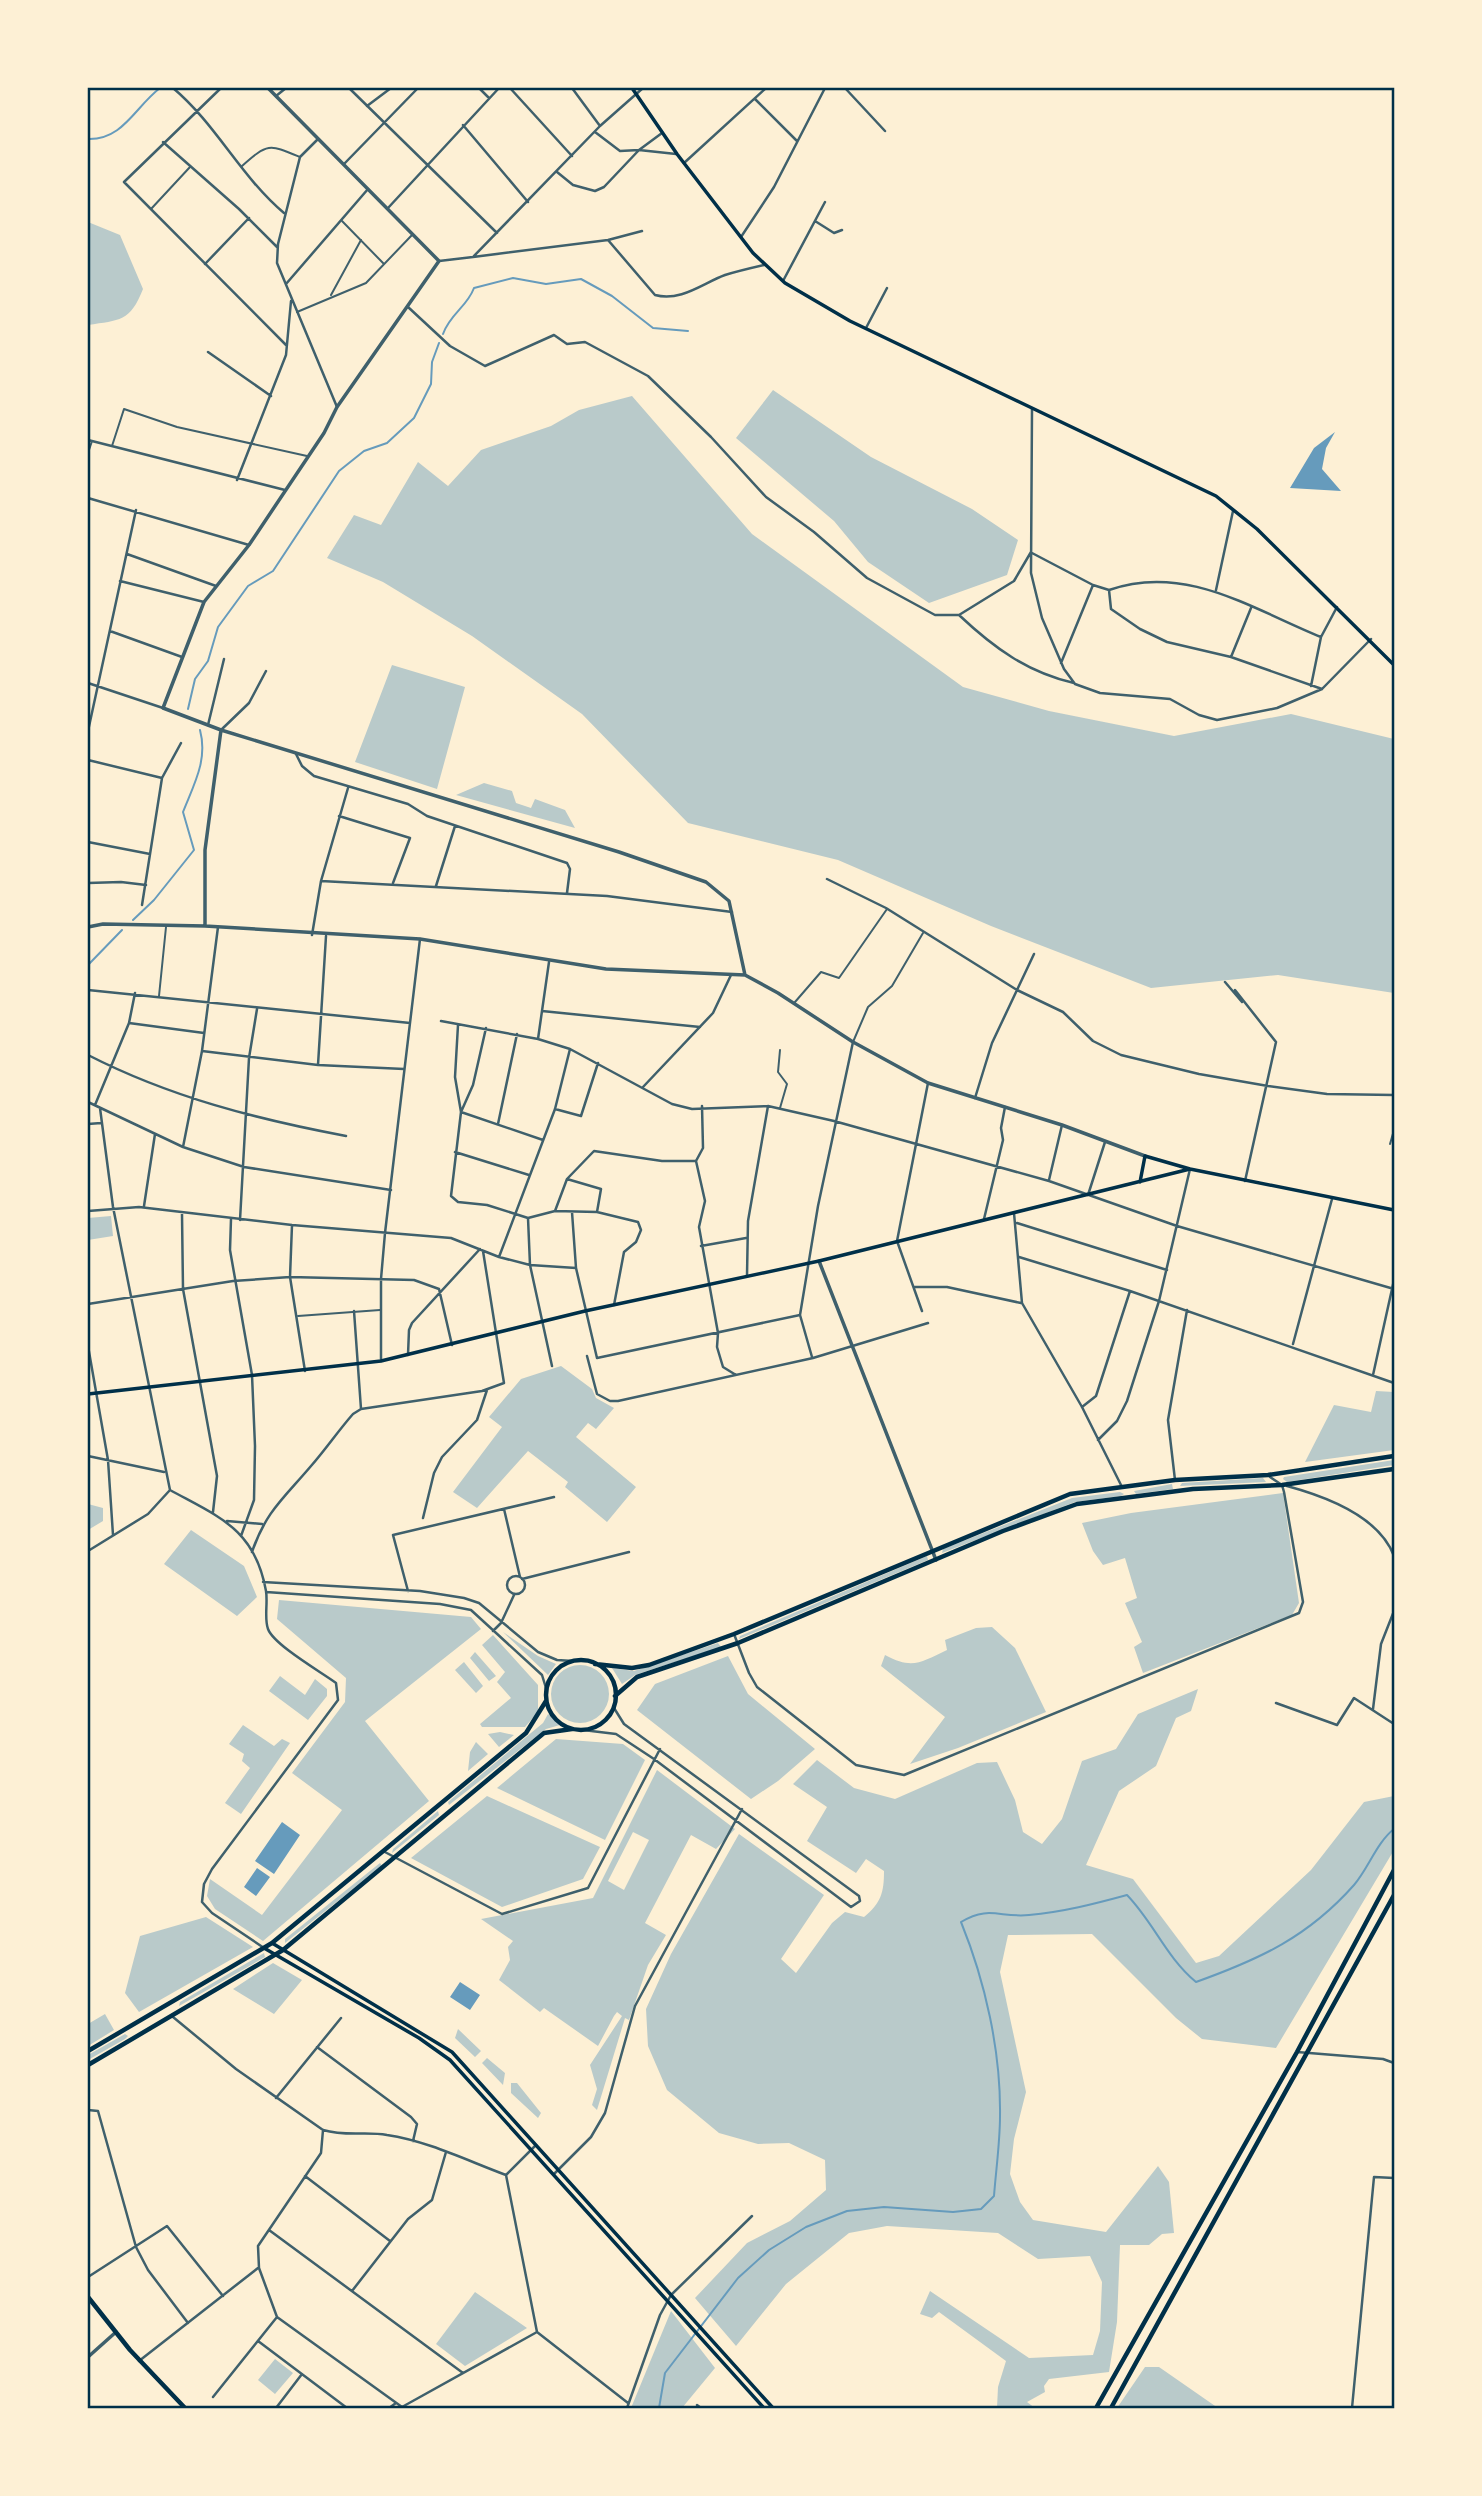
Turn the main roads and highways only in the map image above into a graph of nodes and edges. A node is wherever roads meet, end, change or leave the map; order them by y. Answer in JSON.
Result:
{"nodes":[{"id":1,"x":632,"y":88,"type":"edge"},
{"id":2,"x":1395,"y":665,"type":"edge"},
{"id":3,"x":1190,"y":1169,"type":"junction"},
{"id":4,"x":1140,"y":1182,"type":"junction"},
{"id":5,"x":1394,"y":1209,"type":"edge"},
{"id":6,"x":88,"y":1394,"type":"edge"},
{"id":7,"x":1395,"y":1456,"type":"edge"},
{"id":8,"x":1395,"y":1469,"type":"edge"},
{"id":9,"x":595,"y":1664,"type":"junction"},
{"id":10,"x":615,"y":1696,"type":"junction"},
{"id":11,"x":546,"y":1701,"type":"junction"},
{"id":12,"x":572,"y":1729,"type":"junction"},
{"id":13,"x":1395,"y":1870,"type":"edge"},
{"id":14,"x":1395,"y":1895,"type":"edge"},
{"id":15,"x":272,"y":1943,"type":"junction"},
{"id":16,"x":264,"y":1948,"type":"junction"},
{"id":17,"x":283,"y":1950,"type":"junction"},
{"id":18,"x":275,"y":1955,"type":"junction"},
{"id":19,"x":88,"y":2051,"type":"edge"},
{"id":20,"x":88,"y":2064,"type":"edge"},
{"id":21,"x":88,"y":2297,"type":"edge"},
{"id":22,"x":185,"y":2409,"type":"edge"},
{"id":23,"x":764,"y":2409,"type":"edge"},
{"id":24,"x":773,"y":2409,"type":"edge"},
{"id":25,"x":1096,"y":2409,"type":"edge"},
{"id":26,"x":1111,"y":2409,"type":"edge"}],
"edges":[{"from":1,"to":2,"type":"main road"},
{"from":3,"to":4,"type":"main road"},
{"from":3,"to":4,"type":"main road"},
{"from":3,"to":5,"type":"main road"},
{"from":4,"to":6,"type":"main road"},
{"from":7,"to":9,"type":"main road"},
{"from":8,"to":10,"type":"main road"},
{"from":9,"to":10,"type":"main road"},
{"from":9,"to":11,"type":"main road"},
{"from":10,"to":12,"type":"main road"},
{"from":11,"to":12,"type":"main road"},
{"from":11,"to":15,"type":"main road"},
{"from":12,"to":17,"type":"main road"},
{"from":13,"to":25,"type":"main road"},
{"from":14,"to":26,"type":"main road"},
{"from":15,"to":16,"type":"main road"},
{"from":15,"to":17,"type":"main road"},
{"from":16,"to":18,"type":"main road"},
{"from":16,"to":19,"type":"main road"},
{"from":17,"to":18,"type":"main road"},
{"from":17,"to":24,"type":"main road"},
{"from":18,"to":20,"type":"main road"},
{"from":18,"to":23,"type":"main road"},
{"from":21,"to":22,"type":"main road"}]}
